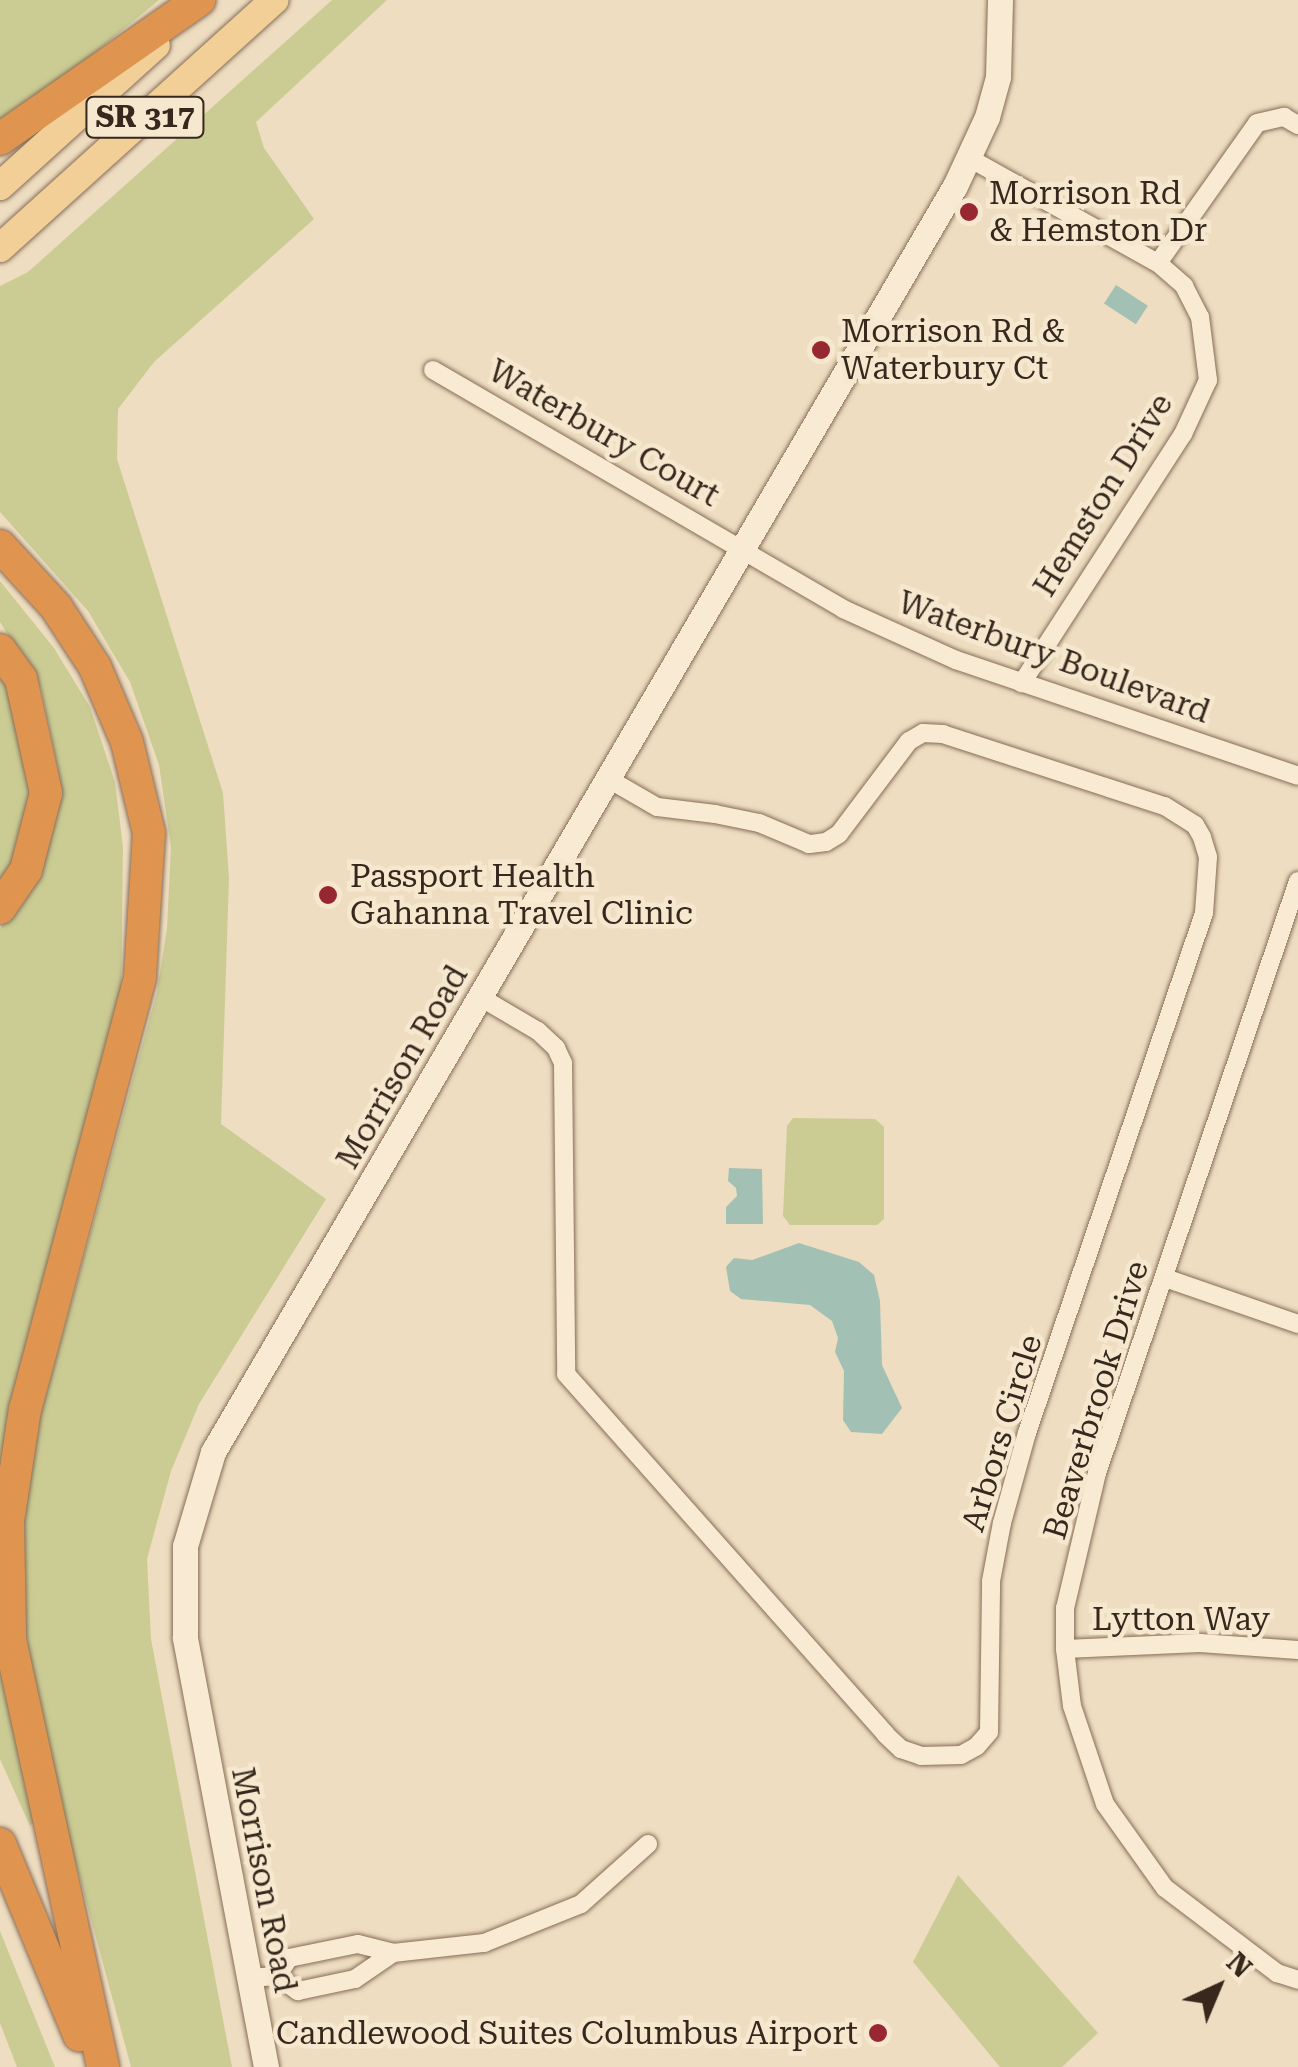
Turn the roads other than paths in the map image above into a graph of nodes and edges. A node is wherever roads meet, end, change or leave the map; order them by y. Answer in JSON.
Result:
{"nodes":[{"id":1,"x":202,"y":0,"type":"edge"},
{"id":2,"x":274,"y":0,"type":"edge"},
{"id":3,"x":1000,"y":0,"type":"edge"},
{"id":4,"x":1298,"y":124,"type":"edge"},
{"id":5,"x":0,"y":139,"type":"edge"},
{"id":6,"x":969,"y":158,"type":"junction"},
{"id":7,"x":0,"y":186,"type":"edge"},
{"id":8,"x":0,"y":248,"type":"edge"},
{"id":9,"x":1158,"y":263,"type":"junction"},
{"id":10,"x":434,"y":370,"type":"dead end"},
{"id":11,"x":0,"y":546,"type":"edge"},
{"id":12,"x":744,"y":548,"type":"junction"},
{"id":13,"x":0,"y":650,"type":"edge"},
{"id":14,"x":1022,"y":683,"type":"junction"},
{"id":15,"x":1298,"y":776,"type":"edge"},
{"id":16,"x":607,"y":778,"type":"junction"},
{"id":17,"x":1298,"y":881,"type":"edge"},
{"id":18,"x":0,"y":908,"type":"edge"},
{"id":19,"x":480,"y":998,"type":"junction"},
{"id":20,"x":1165,"y":1278,"type":"junction"},
{"id":21,"x":1298,"y":1324,"type":"edge"},
{"id":22,"x":1065,"y":1650,"type":"junction"},
{"id":23,"x":1298,"y":1650,"type":"edge"},
{"id":24,"x":0,"y":1844,"type":"edge"},
{"id":25,"x":648,"y":1844,"type":"dead end"},
{"id":26,"x":393,"y":1954,"type":"junction"},
{"id":27,"x":278,"y":1976,"type":"junction"},
{"id":28,"x":249,"y":1978,"type":"junction"},
{"id":29,"x":1298,"y":1980,"type":"edge"},
{"id":30,"x":91,"y":2067,"type":"edge"},
{"id":31,"x":104,"y":2067,"type":"edge"},
{"id":32,"x":266,"y":2067,"type":"edge"}],
"edges":[{"from":1,"to":5,"type":"highway"},
{"from":1,"to":7,"type":"main road","number":"SR 317"},
{"from":2,"to":8,"type":"main road","number":"SR 317"},
{"from":3,"to":6,"type":"main road","name":"Morrison Road"},
{"from":4,"to":9,"type":"street"},
{"from":6,"to":9,"type":"street","name":"Hemston Drive"},
{"from":6,"to":12,"type":"main road","name":"Morrison Road"},
{"from":9,"to":14,"type":"street","name":"Hemston Drive"},
{"from":10,"to":12,"type":"street","name":"Waterbury Court"},
{"from":11,"to":31,"type":"highway"},
{"from":12,"to":14,"type":"street","name":"Waterbury Boulevard"},
{"from":12,"to":16,"type":"main road","name":"Morrison Road"},
{"from":13,"to":18,"type":"highway"},
{"from":14,"to":15,"type":"street","name":"Waterbury Boulevard"},
{"from":16,"to":19,"type":"main road","name":"Morrison Road"},
{"from":16,"to":19,"type":"street","name":"Arbors Circle"},
{"from":17,"to":20,"type":"street","name":"Beaverbrook Drive"},
{"from":19,"to":28,"type":"main road","name":"Morrison Road"},
{"from":20,"to":21,"type":"street"},
{"from":20,"to":22,"type":"street","name":"Beaverbrook Drive"},
{"from":22,"to":23,"type":"street","name":"Lytton Way"},
{"from":22,"to":29,"type":"street","name":"Beaverbrook Drive"},
{"from":24,"to":30,"type":"highway"},
{"from":25,"to":26,"type":"street"},
{"from":26,"to":27,"type":"street"},
{"from":26,"to":27,"type":"street"},
{"from":27,"to":28,"type":"street"},
{"from":28,"to":32,"type":"main road","name":"Morrison Road"}]}
